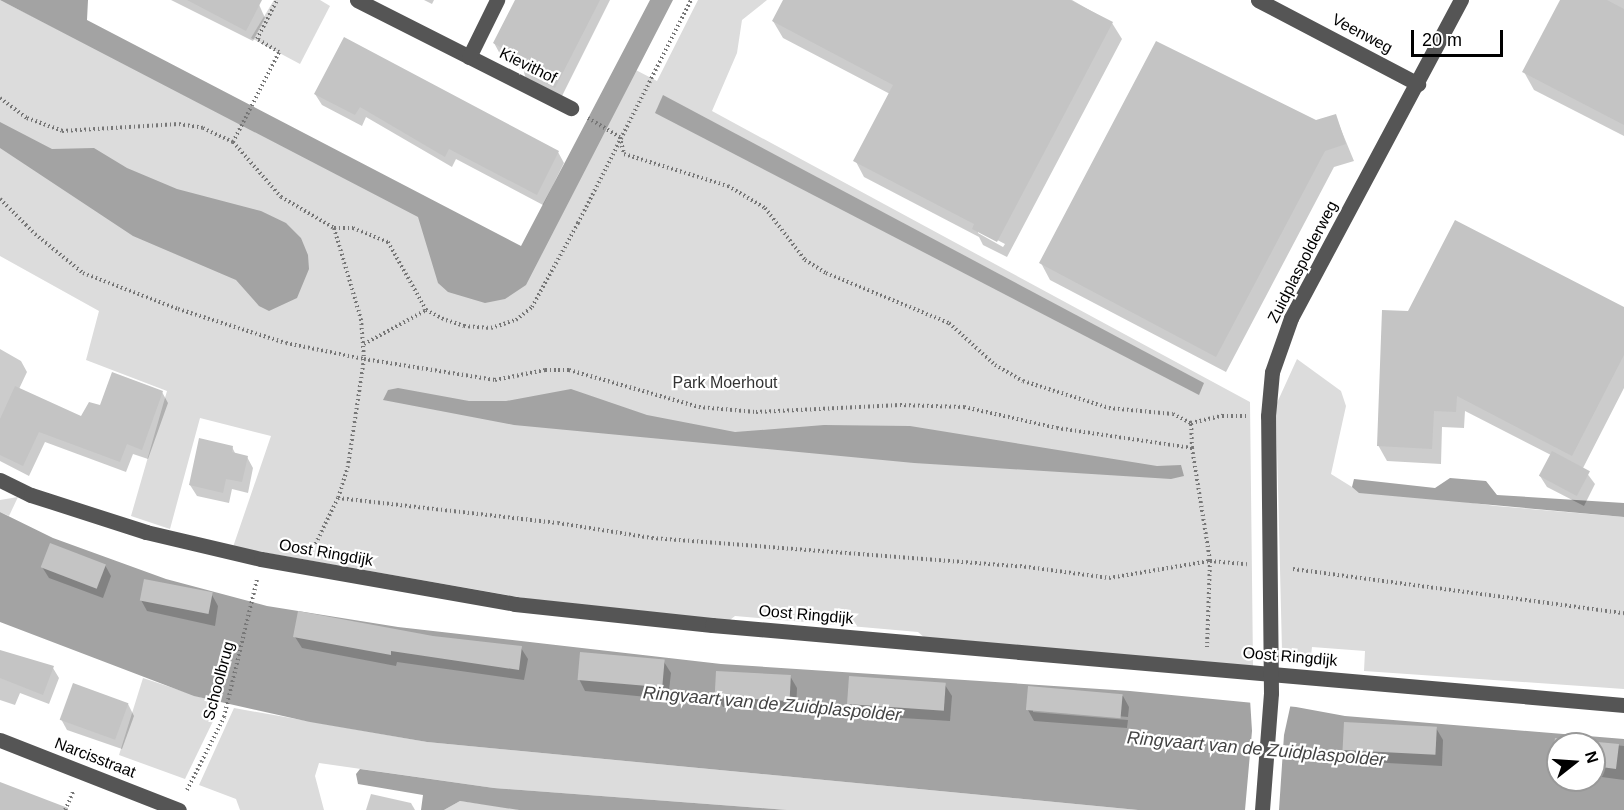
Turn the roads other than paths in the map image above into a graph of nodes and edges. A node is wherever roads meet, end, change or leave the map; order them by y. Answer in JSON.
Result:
{"nodes":[{"id":1,"x":357,"y":0,"type":"edge"},
{"id":2,"x":497,"y":0,"type":"edge"},
{"id":3,"x":1258,"y":0,"type":"edge"},
{"id":4,"x":1461,"y":0,"type":"edge"},
{"id":5,"x":469,"y":57,"type":"junction"},
{"id":6,"x":1418,"y":84,"type":"junction"},
{"id":7,"x":572,"y":108,"type":"dead end"},
{"id":8,"x":0,"y":480,"type":"edge"},
{"id":9,"x":1270,"y":673,"type":"junction"},
{"id":10,"x":1624,"y":705,"type":"edge"},
{"id":11,"x":0,"y":740,"type":"edge"},
{"id":12,"x":177,"y":810,"type":"edge"},
{"id":13,"x":1262,"y":810,"type":"edge"}],
"edges":[{"from":1,"to":5,"type":"street","name":"Kievithof"},
{"from":2,"to":5,"type":"street"},
{"from":3,"to":6,"type":"street","name":"Veenweg"},
{"from":4,"to":6,"type":"street","name":"Zuidplaspolderweg"},
{"from":5,"to":7,"type":"street","name":"Kievithof"},
{"from":6,"to":9,"type":"street","name":"Zuidplaspolderweg"},
{"from":8,"to":9,"type":"street","name":"Oost Ringdijk"},
{"from":9,"to":10,"type":"street","name":"Oost Ringdijk"},
{"from":9,"to":13,"type":"street","name":"Zuidplaspolderweg"},
{"from":11,"to":12,"type":"street","name":"Narcisstraat"}]}
